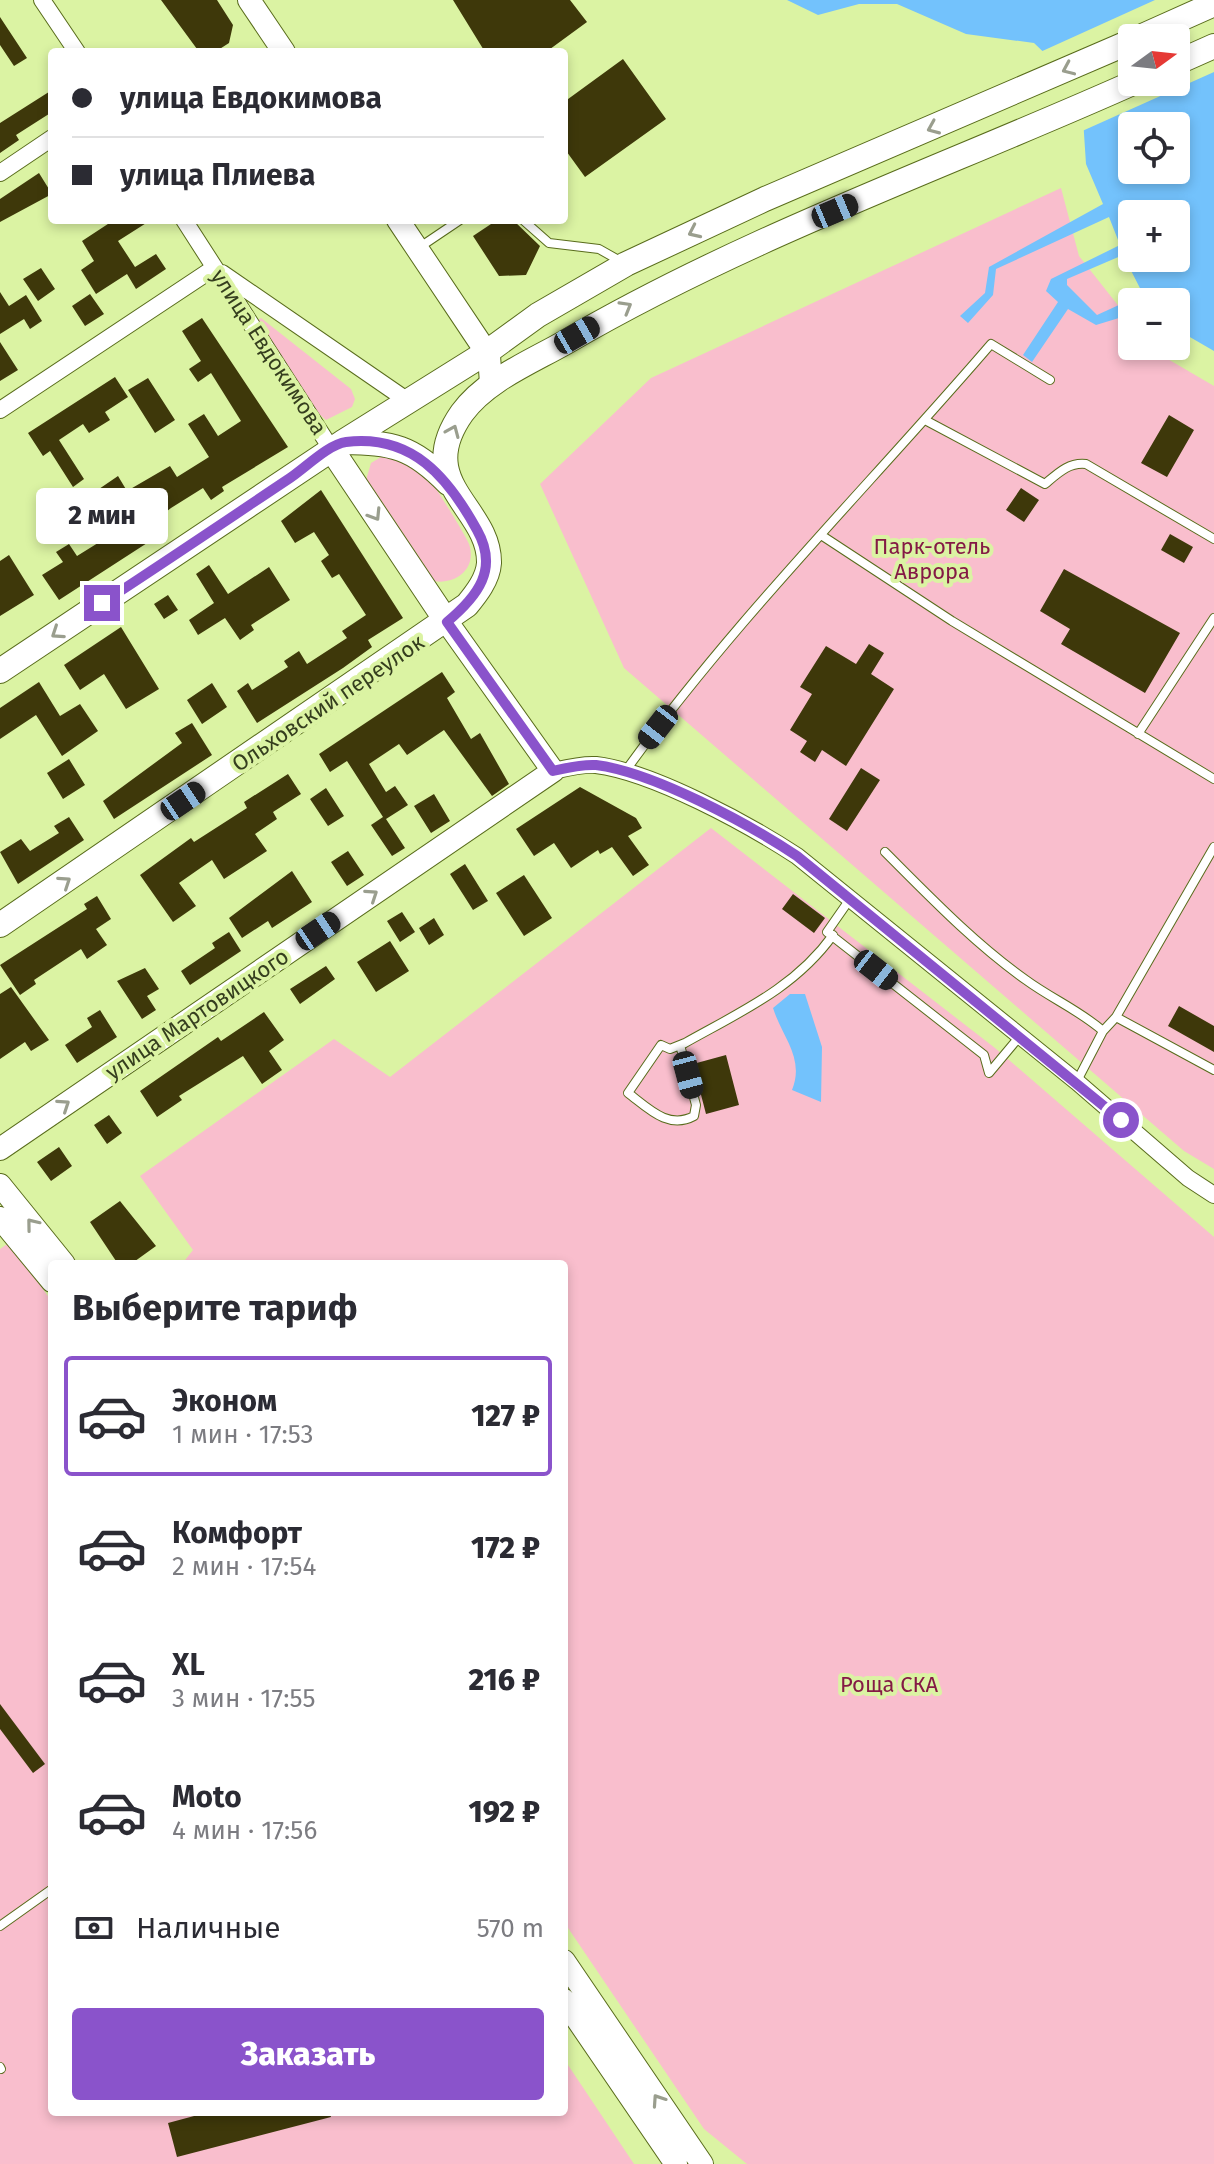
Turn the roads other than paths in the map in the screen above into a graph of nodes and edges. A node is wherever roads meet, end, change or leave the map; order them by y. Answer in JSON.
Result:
{"nodes":[{"id":1,"x":42,"y":0,"type":"edge"},
{"id":2,"x":249,"y":0,"type":"edge"},
{"id":3,"x":1214,"y":4,"type":"edge"},
{"id":4,"x":1169,"y":24,"type":"edge"},
{"id":5,"x":1214,"y":46,"type":"edge"},
{"id":6,"x":1118,"y":47,"type":"edge"},
{"id":7,"x":74,"y":48,"type":"edge"},
{"id":8,"x":281,"y":48,"type":"edge"},
{"id":9,"x":1190,"y":57,"type":"edge"},
{"id":10,"x":1118,"y":90,"type":"edge"},
{"id":11,"x":48,"y":141,"type":"edge"},
{"id":12,"x":0,"y":173,"type":"edge"},
{"id":13,"x":186,"y":224,"type":"edge"},
{"id":14,"x":401,"y":224,"type":"edge"},
{"id":15,"x":454,"y":224,"type":"edge"},
{"id":16,"x":528,"y":224,"type":"edge"},
{"id":17,"x":417,"y":249,"type":"junction"},
{"id":18,"x":626,"y":264,"type":"junction"},
{"id":19,"x":214,"y":268,"type":"junction"},
{"id":20,"x":487,"y":352,"type":"junction"},
{"id":21,"x":1050,"y":380,"type":"dead end"},
{"id":22,"x":486,"y":389,"type":"junction"},
{"id":23,"x":408,"y":401,"type":"junction"},
{"id":24,"x":0,"y":410,"type":"edge"},
{"id":25,"x":925,"y":420,"type":"junction"},
{"id":26,"x":337,"y":446,"type":"junction"},
{"id":27,"x":448,"y":483,"type":"junction"},
{"id":28,"x":821,"y":535,"type":"junction"},
{"id":29,"x":1214,"y":539,"type":"edge"},
{"id":30,"x":1214,"y":618,"type":"edge"},
{"id":31,"x":447,"y":622,"type":"junction"},
{"id":32,"x":1206,"y":634,"type":"junction"},
{"id":33,"x":1214,"y":642,"type":"edge"},
{"id":34,"x":0,"y":671,"type":"edge"},
{"id":35,"x":1138,"y":734,"type":"junction"},
{"id":36,"x":553,"y":771,"type":"junction"},
{"id":37,"x":624,"y":773,"type":"junction"},
{"id":38,"x":1214,"y":779,"type":"edge"},
{"id":39,"x":1214,"y":847,"type":"edge"},
{"id":40,"x":885,"y":852,"type":"dead end"},
{"id":41,"x":850,"y":899,"type":"junction"},
{"id":42,"x":0,"y":925,"type":"edge"},
{"id":43,"x":833,"y":935,"type":"junction"},
{"id":44,"x":1116,"y":1017,"type":"junction"},
{"id":45,"x":1103,"y":1031,"type":"junction"},
{"id":46,"x":1020,"y":1036,"type":"junction"},
{"id":47,"x":680,"y":1045,"type":"junction"},
{"id":48,"x":1214,"y":1070,"type":"edge"},
{"id":49,"x":1077,"y":1082,"type":"junction"},
{"id":50,"x":0,"y":1149,"type":"edge"},
{"id":51,"x":0,"y":1185,"type":"edge"},
{"id":52,"x":1214,"y":1195,"type":"edge"},
{"id":53,"x":0,"y":1218,"type":"edge"},
{"id":54,"x":61,"y":1260,"type":"edge"},
{"id":55,"x":48,"y":1276,"type":"edge"},
{"id":56,"x":48,"y":1892,"type":"edge"},
{"id":57,"x":0,"y":1926,"type":"edge"},
{"id":58,"x":568,"y":1967,"type":"edge"},
{"id":59,"x":568,"y":2006,"type":"edge"},
{"id":60,"x":676,"y":2164,"type":"edge"},
{"id":61,"x":702,"y":2164,"type":"edge"}],
"edges":[{"from":1,"to":7,"type":"street"},
{"from":2,"to":8,"type":"main road"},
{"from":3,"to":4,"type":"main road"},
{"from":5,"to":9,"type":"main road"},
{"from":6,"to":18,"type":"main road","one_way":true},
{"from":22,"to":10,"type":"main road","one_way":true},
{"from":11,"to":12,"type":"street"},
{"from":13,"to":19,"type":"street","name":"улица Евдокимова"},
{"from":14,"to":17,"type":"main road"},
{"from":15,"to":17,"type":"lane"},
{"from":16,"to":18,"type":"lane"},
{"from":17,"to":20,"type":"main road"},
{"from":18,"to":20,"type":"main road"},
{"from":19,"to":23,"type":"street"},
{"from":19,"to":24,"type":"street"},
{"from":19,"to":26,"type":"street","name":"улица Евдокимова"},
{"from":20,"to":22,"type":"main road"},
{"from":20,"to":23,"type":"main road"},
{"from":21,"to":25,"type":"lane"},
{"from":27,"to":22,"type":"main road","one_way":true},
{"from":23,"to":26,"type":"main road"},
{"from":25,"to":28,"type":"lane"},
{"from":25,"to":29,"type":"lane"},
{"from":26,"to":27,"type":"main road"},
{"from":26,"to":31,"type":"main road","name":"улица Евдокимова","one_way":true},
{"from":26,"to":34,"type":"main road","one_way":true},
{"from":27,"to":31,"type":"main road","name":"Ольховский переулок"},
{"from":28,"to":35,"type":"lane"},
{"from":28,"to":37,"type":"lane"},
{"from":30,"to":32,"type":"lane"},
{"from":31,"to":36,"type":"main road","name":"улица Евдокимова"},
{"from":42,"to":31,"type":"main road","name":"Ольховский переулок","one_way":true},
{"from":32,"to":33,"type":"lane"},
{"from":32,"to":35,"type":"lane"},
{"from":35,"to":38,"type":"lane"},
{"from":36,"to":37,"type":"street"},
{"from":50,"to":36,"type":"main road","name":"улица Мартовицкого","one_way":true},
{"from":37,"to":41,"type":"street"},
{"from":39,"to":44,"type":"lane"},
{"from":40,"to":45,"type":"lane"},
{"from":41,"to":43,"type":"lane"},
{"from":41,"to":46,"type":"street"},
{"from":43,"to":46,"type":"lane"},
{"from":43,"to":47,"type":"lane"},
{"from":44,"to":45,"type":"lane"},
{"from":44,"to":48,"type":"lane"},
{"from":45,"to":49,"type":"lane"},
{"from":46,"to":49,"type":"street"},
{"from":47,"to":47,"type":"lane"},
{"from":49,"to":52,"type":"street"},
{"from":54,"to":51,"type":"main road","one_way":true},
{"from":53,"to":55,"type":"main road"},
{"from":56,"to":57,"type":"lane"},
{"from":61,"to":58,"type":"main road","one_way":true},
{"from":59,"to":60,"type":"main road"}]}
